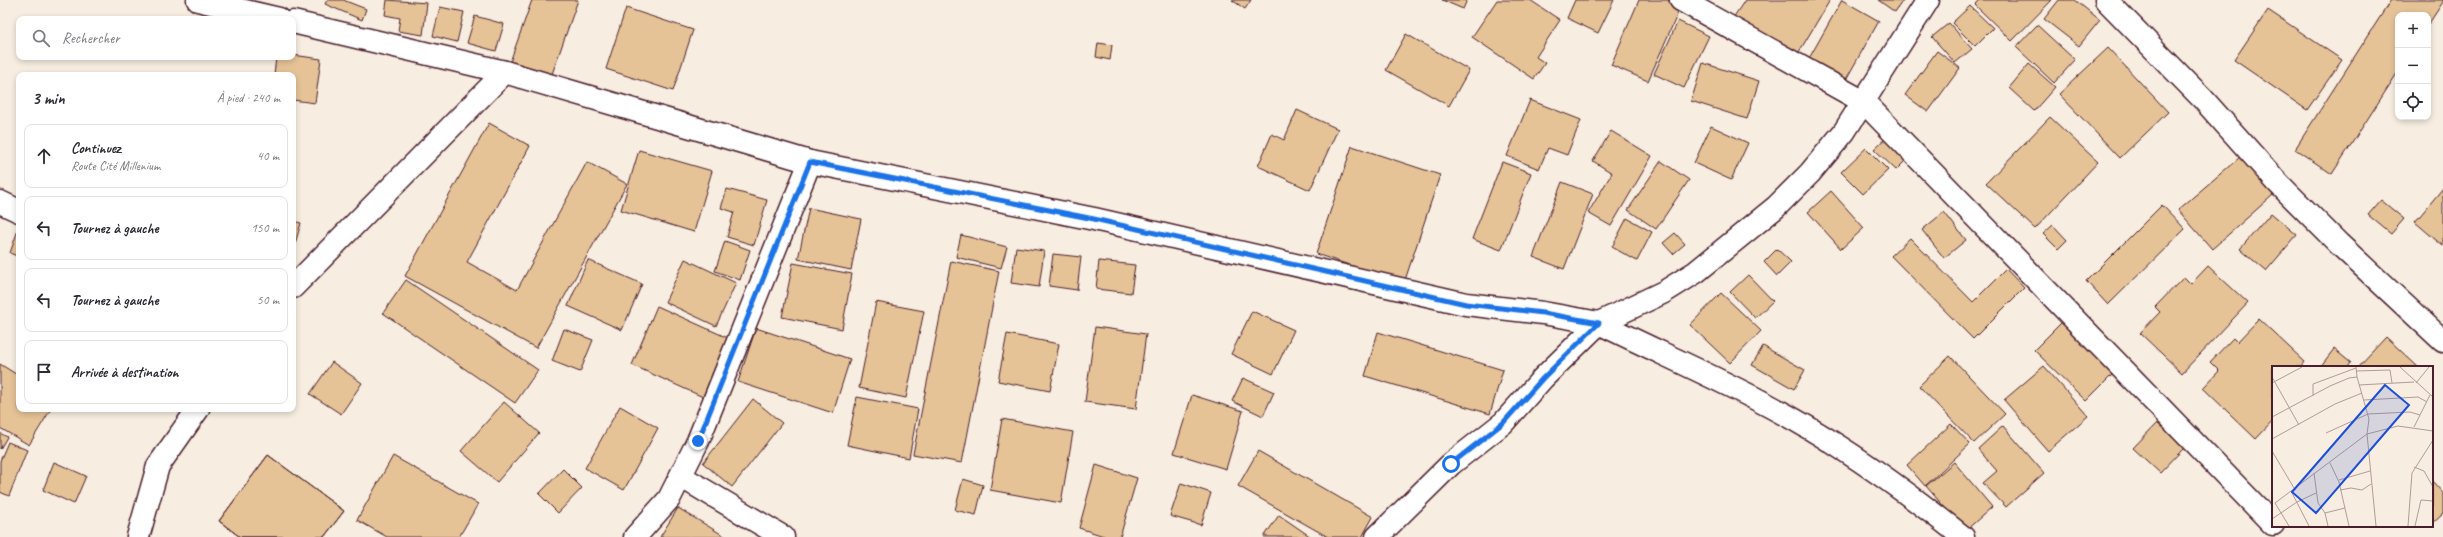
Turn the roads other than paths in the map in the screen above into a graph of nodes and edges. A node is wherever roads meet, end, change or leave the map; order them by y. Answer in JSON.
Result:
{"nodes":[{"id":1,"x":198,"y":0,"type":"edge"},
{"id":2,"x":1681,"y":0,"type":"edge"},
{"id":3,"x":1928,"y":0,"type":"edge"},
{"id":4,"x":2106,"y":0,"type":"edge"},
{"id":5,"x":266,"y":16,"type":"edge"},
{"id":6,"x":296,"y":23,"type":"edge"},
{"id":7,"x":505,"y":72,"type":"junction"},
{"id":8,"x":1864,"y":102,"type":"junction"},
{"id":9,"x":810,"y":162,"type":"junction"},
{"id":10,"x":0,"y":202,"type":"edge"},
{"id":11,"x":16,"y":210,"type":"edge"},
{"id":12,"x":296,"y":284,"type":"edge"},
{"id":13,"x":1599,"y":323,"type":"junction"},
{"id":14,"x":2443,"y":341,"type":"edge"},
{"id":15,"x":196,"y":412,"type":"edge"},
{"id":16,"x":682,"y":477,"type":"junction"},
{"id":17,"x":2272,"y":523,"type":"edge"},
{"id":18,"x":2276,"y":527,"type":"edge"},
{"id":19,"x":138,"y":537,"type":"edge"},
{"id":20,"x":635,"y":537,"type":"edge"},
{"id":21,"x":783,"y":537,"type":"edge"},
{"id":22,"x":1377,"y":537,"type":"edge"},
{"id":23,"x":1963,"y":537,"type":"edge"},
{"id":24,"x":2286,"y":537,"type":"edge"}],
"edges":[{"from":1,"to":5,"type":"street"},
{"from":2,"to":8,"type":"street"},
{"from":3,"to":8,"type":"street"},
{"from":4,"to":14,"type":"street"},
{"from":6,"to":7,"type":"street"},
{"from":7,"to":9,"type":"street"},
{"from":7,"to":12,"type":"street"},
{"from":8,"to":13,"type":"street"},
{"from":8,"to":17,"type":"street"},
{"from":9,"to":13,"type":"street"},
{"from":9,"to":16,"type":"street"},
{"from":10,"to":11,"type":"street"},
{"from":13,"to":22,"type":"street"},
{"from":13,"to":23,"type":"street"},
{"from":15,"to":19,"type":"street"},
{"from":16,"to":20,"type":"street"},
{"from":16,"to":21,"type":"street"},
{"from":18,"to":24,"type":"street"}]}
